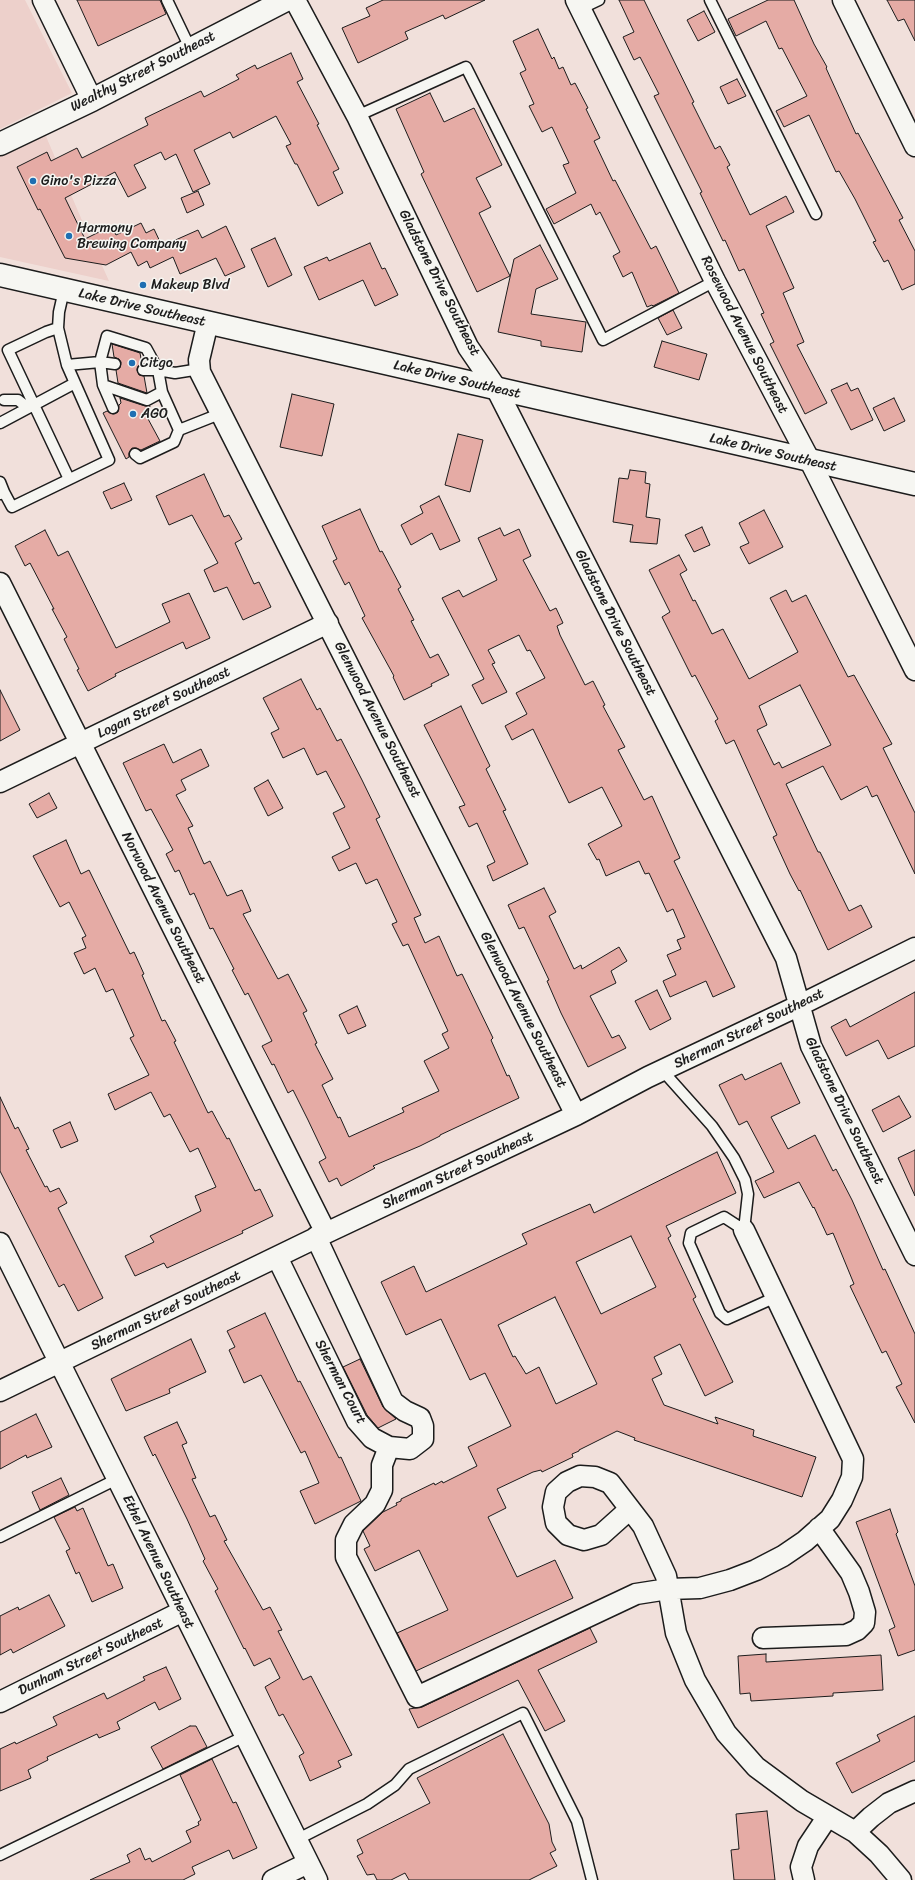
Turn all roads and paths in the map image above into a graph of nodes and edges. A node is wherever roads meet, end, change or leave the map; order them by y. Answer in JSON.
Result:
{"nodes":[{"id":1,"x":43,"y":0,"type":"edge"},
{"id":2,"x":167,"y":0,"type":"edge"},
{"id":3,"x":286,"y":0,"type":"edge"},
{"id":4,"x":295,"y":0,"type":"edge"},
{"id":5,"x":599,"y":0,"type":"edge"},
{"id":6,"x":710,"y":0,"type":"edge"},
{"id":7,"x":844,"y":0,"type":"edge"},
{"id":8,"x":578,"y":5,"type":"edge"},
{"id":9,"x":190,"y":48,"type":"junction"},
{"id":10,"x":92,"y":100,"type":"junction"},
{"id":11,"x":357,"y":116,"type":"junction"},
{"id":12,"x":0,"y":144,"type":"edge"},
{"id":13,"x":915,"y":146,"type":"edge"},
{"id":14,"x":816,"y":214,"type":"dead end"},
{"id":15,"x":0,"y":275,"type":"edge"},
{"id":16,"x":715,"y":281,"type":"junction"},
{"id":17,"x":64,"y":290,"type":"junction"},
{"id":18,"x":208,"y":322,"type":"junction"},
{"id":19,"x":58,"y":328,"type":"junction"},
{"id":20,"x":100,"y":362,"type":"junction"},
{"id":21,"x":115,"y":364,"type":"dead end"},
{"id":22,"x":67,"y":365,"type":"junction"},
{"id":23,"x":200,"y":369,"type":"junction"},
{"id":24,"x":143,"y":370,"type":"dead end"},
{"id":25,"x":158,"y":370,"type":"junction"},
{"id":26,"x":75,"y":383,"type":"junction"},
{"id":27,"x":103,"y":385,"type":"junction"},
{"id":28,"x":496,"y":388,"type":"junction"},
{"id":29,"x":162,"y":392,"type":"junction"},
{"id":30,"x":4,"y":400,"type":"dead end"},
{"id":31,"x":31,"y":406,"type":"junction"},
{"id":32,"x":113,"y":408,"type":"dead end"},
{"id":33,"x":222,"y":413,"type":"junction"},
{"id":34,"x":0,"y":423,"type":"edge"},
{"id":35,"x":179,"y":430,"type":"junction"},
{"id":36,"x":136,"y":454,"type":"dead end"},
{"id":37,"x":810,"y":461,"type":"junction"},
{"id":38,"x":69,"y":479,"type":"junction"},
{"id":39,"x":915,"y":484,"type":"edge"},
{"id":40,"x":1,"y":489,"type":"edge"},
{"id":41,"x":0,"y":583,"type":"edge"},
{"id":42,"x":328,"y":624,"type":"junction"},
{"id":43,"x":915,"y":670,"type":"edge"},
{"id":44,"x":81,"y":743,"type":"junction"},
{"id":45,"x":0,"y":782,"type":"edge"},
{"id":46,"x":915,"y":948,"type":"edge"},
{"id":47,"x":798,"y":1006,"type":"junction"},
{"id":48,"x":662,"y":1070,"type":"junction"},
{"id":49,"x":576,"y":1115,"type":"junction"},
{"id":50,"x":744,"y":1230,"type":"junction"},
{"id":51,"x":321,"y":1235,"type":"junction"},
{"id":52,"x":0,"y":1243,"type":"edge"},
{"id":53,"x":915,"y":1256,"type":"edge"},
{"id":54,"x":278,"y":1257,"type":"junction"},
{"id":55,"x":776,"y":1297,"type":"junction"},
{"id":56,"x":59,"y":1362,"type":"junction"},
{"id":57,"x":0,"y":1391,"type":"edge"},
{"id":58,"x":389,"y":1447,"type":"junction"},
{"id":59,"x":117,"y":1479,"type":"junction"},
{"id":60,"x":630,"y":1509,"type":"dead end"},
{"id":61,"x":819,"y":1528,"type":"junction"},
{"id":62,"x":0,"y":1537,"type":"edge"},
{"id":63,"x":668,"y":1589,"type":"junction"},
{"id":64,"x":183,"y":1611,"type":"junction"},
{"id":65,"x":763,"y":1638,"type":"dead end"},
{"id":66,"x":0,"y":1702,"type":"edge"},
{"id":67,"x":245,"y":1736,"type":"junction"},
{"id":68,"x":915,"y":1791,"type":"edge"},
{"id":69,"x":828,"y":1816,"type":"junction"},
{"id":70,"x":855,"y":1832,"type":"junction"},
{"id":71,"x":296,"y":1840,"type":"junction"},
{"id":72,"x":0,"y":1855,"type":"edge"},
{"id":73,"x":312,"y":1872,"type":"edge"},
{"id":74,"x":273,"y":1880,"type":"edge"},
{"id":75,"x":592,"y":1880,"type":"edge"},
{"id":76,"x":804,"y":1880,"type":"edge"},
{"id":77,"x":901,"y":1880,"type":"edge"}],
"edges":[{"from":1,"to":10,"type":"street"},
{"from":2,"to":9,"type":"lane"},
{"from":3,"to":9,"type":"main road","name":"Wealthy Street Southeast"},
{"from":4,"to":11,"type":"street","name":"Gladstone Drive Southeast"},
{"from":5,"to":8,"type":"lane"},
{"from":6,"to":14,"type":"lane"},
{"from":7,"to":13,"type":"street"},
{"from":8,"to":16,"type":"street","name":"Rosewood Avenue Southeast"},
{"from":9,"to":10,"type":"main road","name":"Wealthy Street Southeast"},
{"from":10,"to":12,"type":"main road","name":"Wealthy Street Southeast"},
{"from":11,"to":16,"type":"lane"},
{"from":11,"to":28,"type":"street","name":"Gladstone Drive Southeast"},
{"from":15,"to":17,"type":"main road","name":"Lake Drive Southeast"},
{"from":16,"to":37,"type":"street","name":"Rosewood Avenue Southeast"},
{"from":17,"to":18,"type":"main road","name":"Lake Drive Southeast"},
{"from":17,"to":19,"type":"lane"},
{"from":18,"to":23,"type":"street"},
{"from":18,"to":28,"type":"main road","name":"Lake Drive Southeast"},
{"from":19,"to":22,"type":"lane"},
{"from":19,"to":31,"type":"lane"},
{"from":20,"to":21,"type":"lane"},
{"from":20,"to":22,"type":"lane"},
{"from":20,"to":25,"type":"lane"},
{"from":20,"to":27,"type":"lane"},
{"from":22,"to":26,"type":"lane"},
{"from":23,"to":25,"type":"lane"},
{"from":23,"to":33,"type":"street","name":"Glenwood Avenue Southeast"},
{"from":24,"to":25,"type":"lane"},
{"from":25,"to":29,"type":"lane"},
{"from":26,"to":31,"type":"lane"},
{"from":26,"to":38,"type":"lane"},
{"from":27,"to":29,"type":"lane"},
{"from":27,"to":32,"type":"lane"},
{"from":28,"to":37,"type":"main road","name":"Lake Drive Southeast"},
{"from":28,"to":47,"type":"street","name":"Gladstone Drive Southeast"},
{"from":29,"to":35,"type":"lane"},
{"from":30,"to":31,"type":"lane"},
{"from":31,"to":34,"type":"lane"},
{"from":31,"to":38,"type":"lane"},
{"from":33,"to":35,"type":"lane"},
{"from":33,"to":42,"type":"street","name":"Glenwood Avenue Southeast"},
{"from":35,"to":36,"type":"lane"},
{"from":37,"to":39,"type":"main road","name":"Lake Drive Southeast"},
{"from":37,"to":43,"type":"street","name":"Rosewood Avenue Southeast"},
{"from":38,"to":40,"type":"lane"},
{"from":41,"to":44,"type":"street","name":"Norwood Avenue Southeast"},
{"from":42,"to":44,"type":"street","name":"Logan Street Southeast"},
{"from":42,"to":49,"type":"street","name":"Glenwood Avenue Southeast"},
{"from":44,"to":45,"type":"street","name":"Logan Street Southeast"},
{"from":44,"to":51,"type":"street","name":"Norwood Avenue Southeast"},
{"from":46,"to":47,"type":"street","name":"Sherman Street Southeast"},
{"from":47,"to":48,"type":"street","name":"Sherman Street Southeast"},
{"from":47,"to":53,"type":"street","name":"Gladstone Drive Southeast"},
{"from":48,"to":49,"type":"street","name":"Sherman Street Southeast"},
{"from":48,"to":50,"type":"lane"},
{"from":49,"to":51,"type":"street","name":"Sherman Street Southeast"},
{"from":50,"to":55,"type":"street"},
{"from":50,"to":55,"type":"lane"},
{"from":51,"to":54,"type":"street","name":"Sherman Street Southeast"},
{"from":51,"to":58,"type":"street","name":"Sherman Court"},
{"from":52,"to":56,"type":"street","name":"Ethel Avenue Southeast"},
{"from":54,"to":56,"type":"street","name":"Sherman Street Southeast"},
{"from":54,"to":58,"type":"street","name":"Sherman Court"},
{"from":55,"to":61,"type":"street"},
{"from":56,"to":57,"type":"street","name":"Sherman Street Southeast"},
{"from":56,"to":59,"type":"street","name":"Ethel Avenue Southeast"},
{"from":58,"to":63,"type":"street"},
{"from":59,"to":62,"type":"lane"},
{"from":59,"to":64,"type":"street","name":"Ethel Avenue Southeast"},
{"from":60,"to":63,"type":"street"},
{"from":61,"to":63,"type":"street"},
{"from":61,"to":65,"type":"street"},
{"from":63,"to":69,"type":"street"},
{"from":64,"to":66,"type":"street","name":"Dunham Street Southeast"},
{"from":64,"to":67,"type":"street","name":"Ethel Avenue Southeast"},
{"from":67,"to":71,"type":"street","name":"Ethel Avenue Southeast"},
{"from":67,"to":72,"type":"lane"},
{"from":68,"to":70,"type":"street"},
{"from":69,"to":70,"type":"street"},
{"from":69,"to":76,"type":"street"},
{"from":70,"to":77,"type":"street"},
{"from":71,"to":73,"type":"street","name":"Ethel Avenue Southeast"},
{"from":71,"to":75,"type":"lane"},
{"from":73,"to":74,"type":"street"}]}
